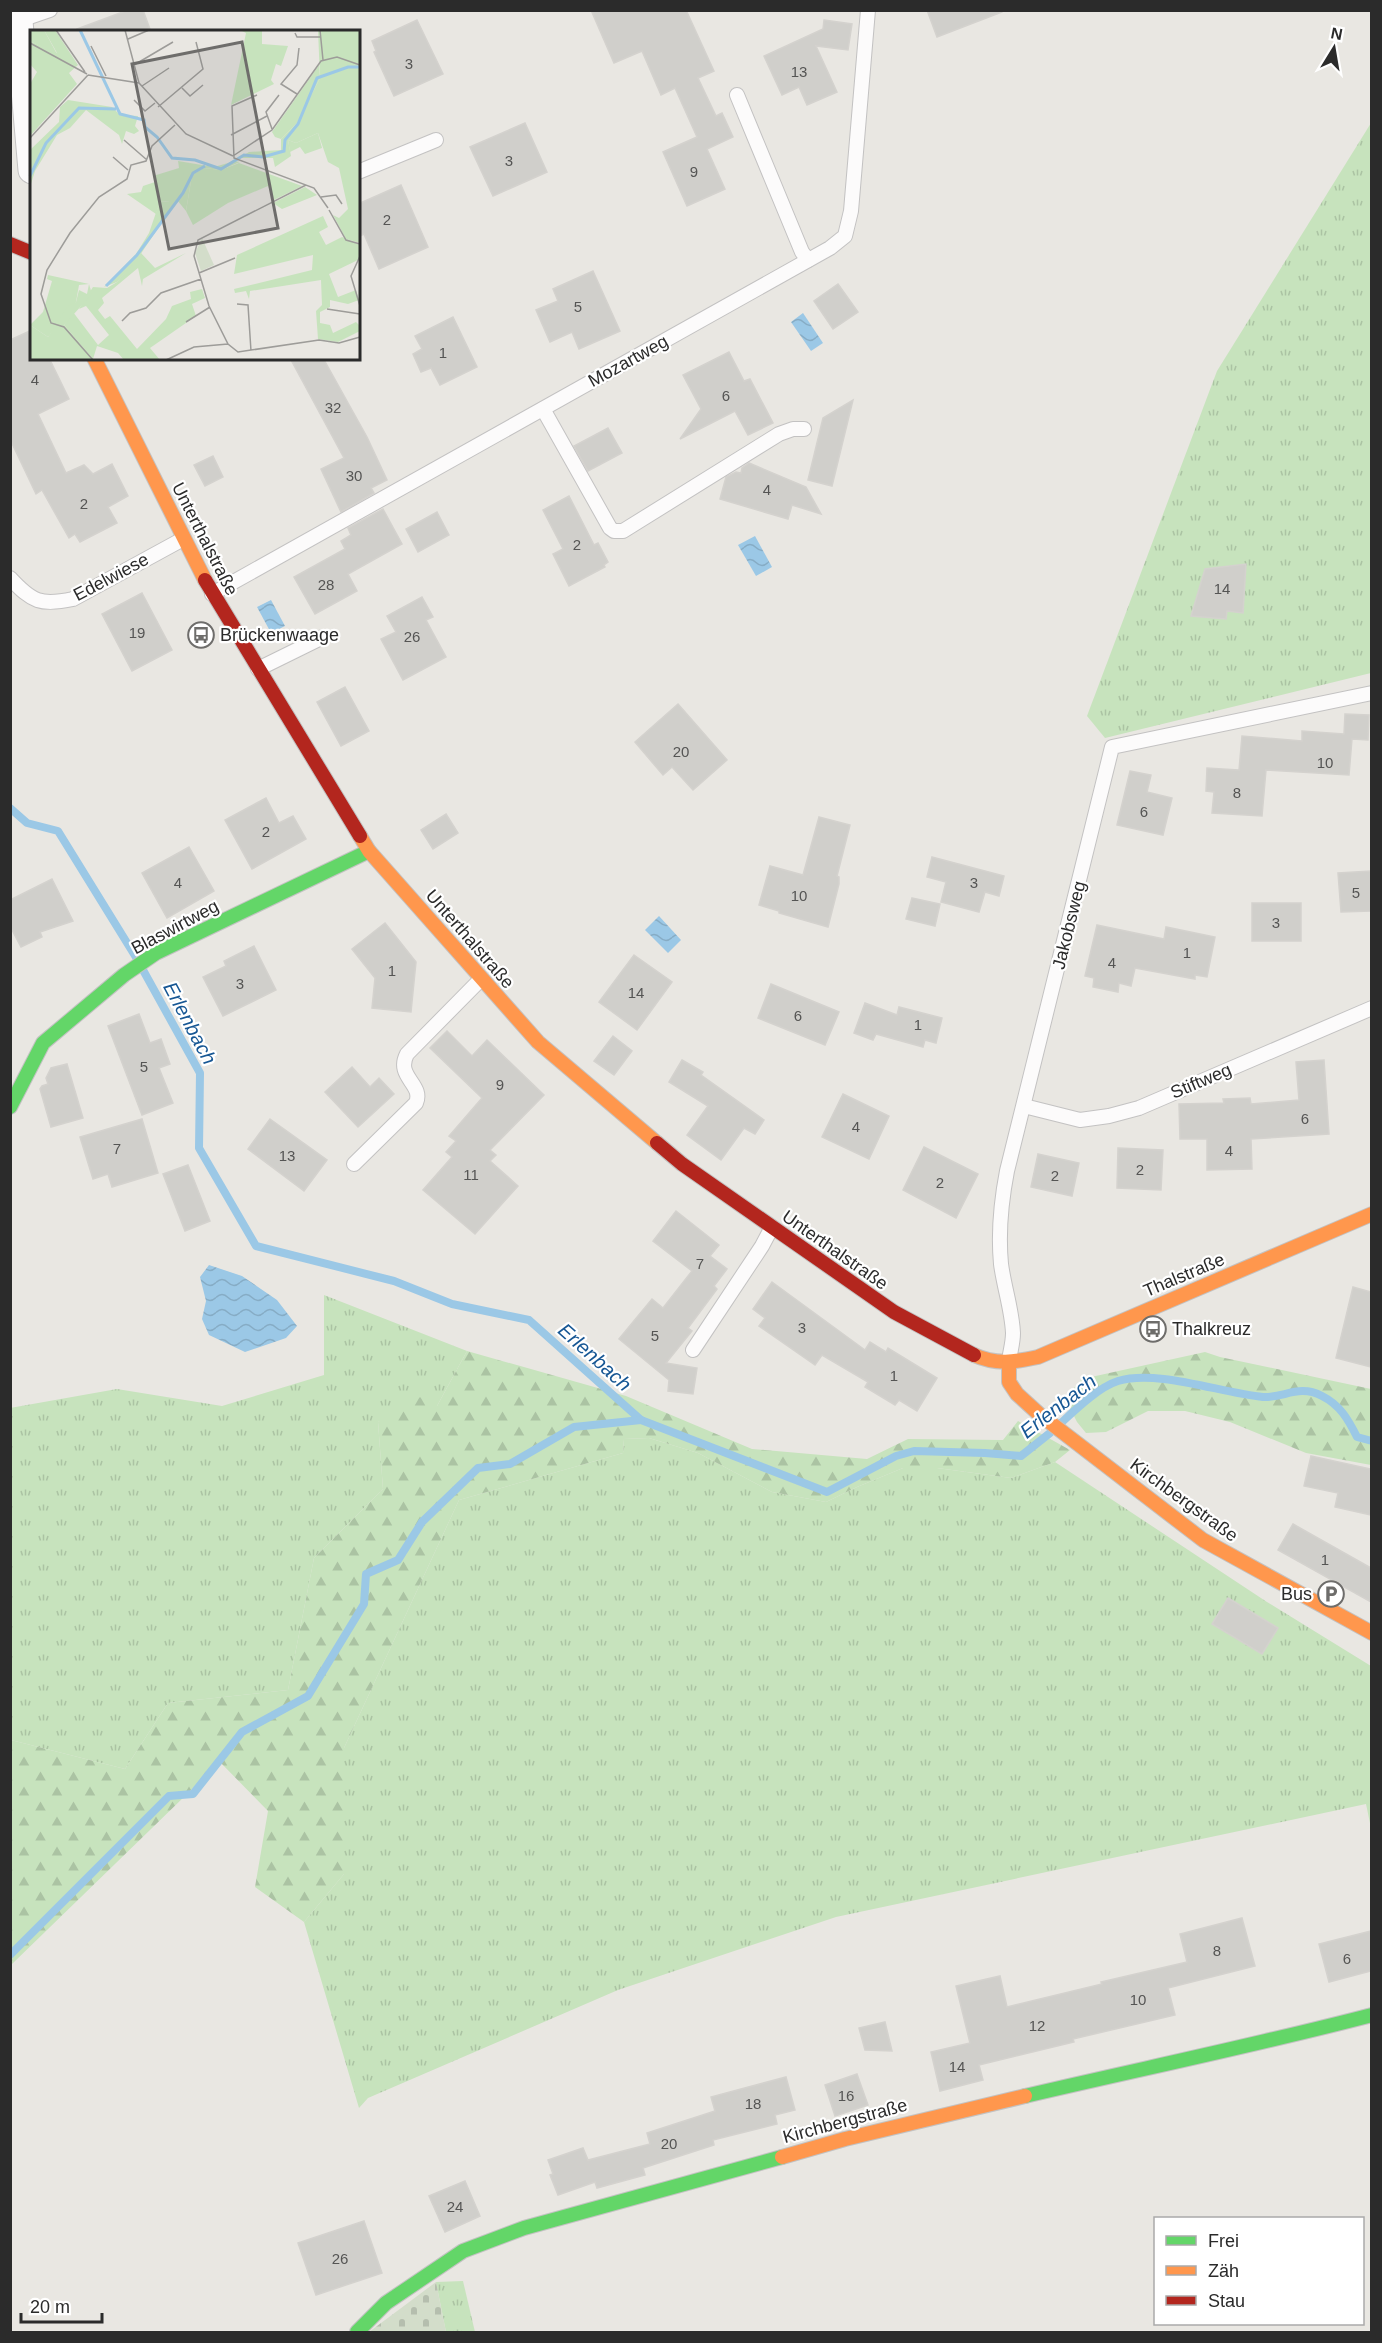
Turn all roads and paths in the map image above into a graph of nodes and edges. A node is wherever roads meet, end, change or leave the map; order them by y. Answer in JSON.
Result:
{"nodes":[{"id":1,"x":50,"y":10,"type":"edge"},
{"id":2,"x":868,"y":10,"type":"edge"},
{"id":3,"x":18,"y":16,"type":"edge"},
{"id":4,"x":737,"y":95,"type":"dead end"},
{"id":5,"x":435,"y":140,"type":"dead end"},
{"id":6,"x":30,"y":148,"type":"edge"},
{"id":7,"x":360,"y":171,"type":"edge"},
{"id":8,"x":10,"y":244,"type":"edge"},
{"id":9,"x":30,"y":252,"type":"edge"},
{"id":10,"x":808,"y":261,"type":"junction"},
{"id":11,"x":95,"y":360,"type":"edge"},
{"id":12,"x":543,"y":409,"type":"junction"},
{"id":13,"x":804,"y":429,"type":"dead end"},
{"id":14,"x":183,"y":539,"type":"junction"},
{"id":15,"x":10,"y":578,"type":"edge"},
{"id":16,"x":212,"y":594,"type":"junction"},
{"id":17,"x":323,"y":637,"type":"dead end"},
{"id":18,"x":258,"y":669,"type":"junction"},
{"id":19,"x":1371,"y":693,"type":"edge"},
{"id":20,"x":369,"y":851,"type":"junction"},
{"id":21,"x":481,"y":980,"type":"junction"},
{"id":22,"x":1371,"y":1008,"type":"edge"},
{"id":23,"x":1024,"y":1106,"type":"junction"},
{"id":24,"x":10,"y":1107,"type":"edge"},
{"id":25,"x":354,"y":1164,"type":"dead end"},
{"id":26,"x":1371,"y":1214,"type":"edge"},
{"id":27,"x":772,"y":1227,"type":"junction"},
{"id":28,"x":693,"y":1350,"type":"dead end"},
{"id":29,"x":1009,"y":1364,"type":"junction"},
{"id":30,"x":1371,"y":1633,"type":"edge"},
{"id":31,"x":1371,"y":2015,"type":"edge"},
{"id":32,"x":357,"y":2332,"type":"edge"}],
"edges":[{"from":1,"to":3,"type":"lane"},
{"from":2,"to":10,"type":"lane","name":"Mozartweg"},
{"from":3,"to":6,"type":"street"},
{"from":4,"to":10,"type":"lane"},
{"from":5,"to":7,"type":"lane"},
{"from":8,"to":9,"type":"street"},
{"from":10,"to":12,"type":"lane","name":"Mozartweg"},
{"from":11,"to":14,"type":"street","name":"Unterthalstraße"},
{"from":12,"to":13,"type":"lane"},
{"from":12,"to":16,"type":"lane","name":"Mozartweg"},
{"from":14,"to":15,"type":"lane","name":"Edelwiese"},
{"from":14,"to":16,"type":"street","name":"Unterthalstraße"},
{"from":16,"to":18,"type":"street","name":"Unterthalstraße"},
{"from":17,"to":18,"type":"lane"},
{"from":18,"to":20,"type":"street","name":"Unterthalstraße"},
{"from":19,"to":23,"type":"lane","name":"Jakobsweg"},
{"from":20,"to":21,"type":"street","name":"Unterthalstraße"},
{"from":20,"to":24,"type":"street","name":"Blaswirtweg"},
{"from":21,"to":25,"type":"lane"},
{"from":21,"to":27,"type":"street","name":"Unterthalstraße"},
{"from":22,"to":23,"type":"lane","name":"Stiftweg"},
{"from":23,"to":29,"type":"lane","name":"Jakobsweg"},
{"from":26,"to":29,"type":"street","name":"Thalstraße"},
{"from":27,"to":28,"type":"lane"},
{"from":27,"to":29,"type":"street","name":"Unterthalstraße"},
{"from":29,"to":30,"type":"street","name":"Kirchbergstraße"},
{"from":31,"to":32,"type":"street","name":"Kirchbergstraße"}]}
